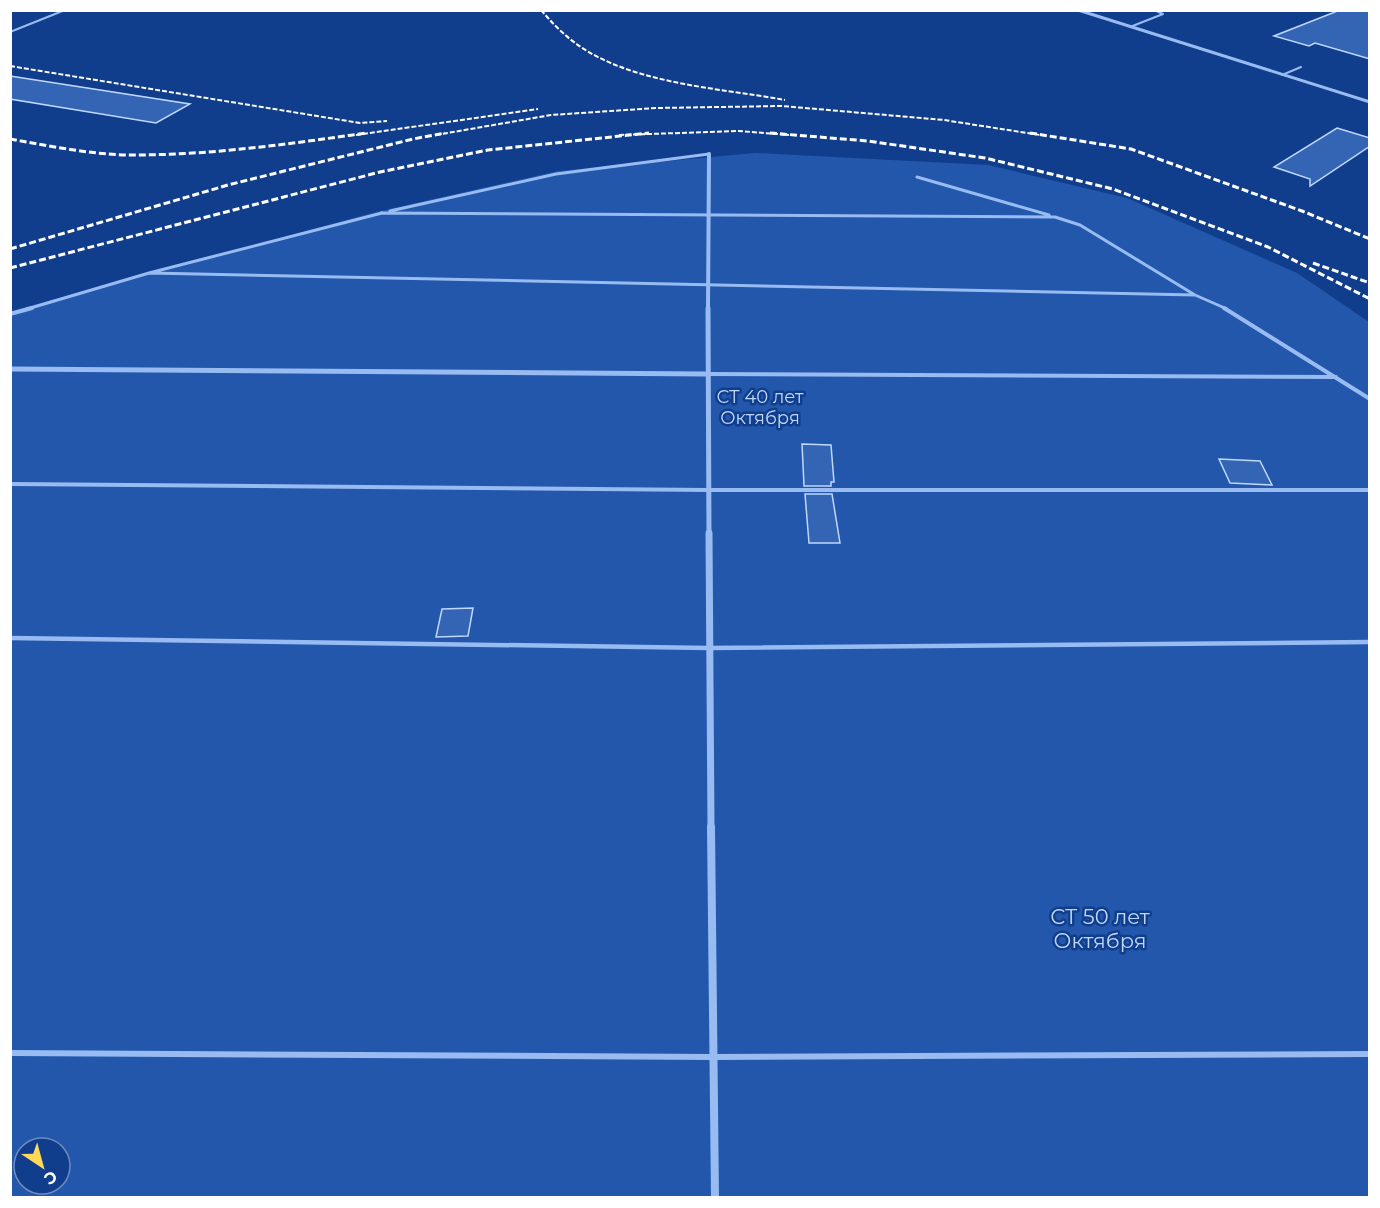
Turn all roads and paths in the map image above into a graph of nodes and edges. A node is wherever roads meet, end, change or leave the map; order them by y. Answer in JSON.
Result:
{"nodes":[{"id":1,"x":65,"y":10,"type":"edge"},
{"id":2,"x":1078,"y":10,"type":"edge"},
{"id":3,"x":1154,"y":10,"type":"edge"},
{"id":4,"x":1130,"y":27,"type":"junction"},
{"id":5,"x":10,"y":32,"type":"edge"},
{"id":6,"x":1301,"y":68,"type":"dead end"},
{"id":7,"x":1282,"y":75,"type":"junction"},
{"id":8,"x":1370,"y":102,"type":"edge"},
{"id":9,"x":709,"y":154,"type":"joint"},
{"id":10,"x":917,"y":177,"type":"dead end"},
{"id":11,"x":381,"y":213,"type":"junction"},
{"id":12,"x":708,"y":215,"type":"junction"},
{"id":13,"x":1055,"y":217,"type":"junction"},
{"id":14,"x":149,"y":273,"type":"junction"},
{"id":15,"x":708,"y":286,"type":"junction"},
{"id":16,"x":1195,"y":295,"type":"junction"},
{"id":17,"x":10,"y":314,"type":"edge"},
{"id":18,"x":10,"y":369,"type":"edge"},
{"id":19,"x":707,"y":374,"type":"junction"},
{"id":20,"x":1338,"y":377,"type":"junction"},
{"id":21,"x":1370,"y":399,"type":"edge"},
{"id":22,"x":10,"y":484,"type":"edge"},
{"id":23,"x":708,"y":490,"type":"junction"},
{"id":24,"x":1370,"y":490,"type":"edge"},
{"id":25,"x":10,"y":638,"type":"edge"},
{"id":26,"x":1370,"y":642,"type":"edge"},
{"id":27,"x":709,"y":648,"type":"junction"},
{"id":28,"x":10,"y":1053,"type":"edge"},
{"id":29,"x":1370,"y":1054,"type":"edge"},
{"id":30,"x":713,"y":1057,"type":"junction"},
{"id":31,"x":715,"y":1197,"type":"edge"}],
"edges":[{"from":1,"to":5,"type":"lane"},
{"from":2,"to":4,"type":"street"},
{"from":3,"to":4,"type":"lane"},
{"from":4,"to":7,"type":"street"},
{"from":6,"to":7,"type":"lane"},
{"from":7,"to":8,"type":"street"},
{"from":9,"to":11,"type":"lane"},
{"from":9,"to":12,"type":"street"},
{"from":10,"to":13,"type":"lane"},
{"from":11,"to":12,"type":"lane"},
{"from":11,"to":14,"type":"lane"},
{"from":12,"to":13,"type":"lane"},
{"from":12,"to":15,"type":"street"},
{"from":13,"to":16,"type":"lane"},
{"from":14,"to":15,"type":"lane"},
{"from":14,"to":17,"type":"lane"},
{"from":15,"to":16,"type":"lane"},
{"from":15,"to":19,"type":"street"},
{"from":16,"to":20,"type":"lane"},
{"from":18,"to":19,"type":"street"},
{"from":19,"to":20,"type":"lane"},
{"from":19,"to":23,"type":"street"},
{"from":20,"to":21,"type":"lane"},
{"from":22,"to":23,"type":"lane"},
{"from":23,"to":24,"type":"lane"},
{"from":23,"to":27,"type":"street"},
{"from":25,"to":27,"type":"lane"},
{"from":26,"to":27,"type":"lane"},
{"from":27,"to":30,"type":"street"},
{"from":28,"to":30,"type":"lane"},
{"from":29,"to":30,"type":"lane"},
{"from":30,"to":31,"type":"street"}]}
